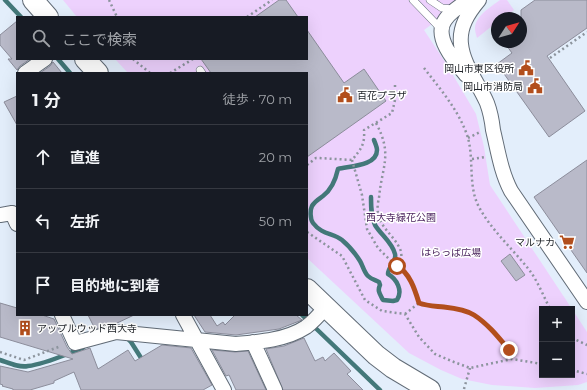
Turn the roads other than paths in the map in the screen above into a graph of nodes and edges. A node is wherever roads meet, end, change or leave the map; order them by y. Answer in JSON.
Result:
{"nodes":[{"id":1,"x":33,"y":0,"type":"edge"},
{"id":2,"x":414,"y":0,"type":"edge"},
{"id":3,"x":430,"y":0,"type":"edge"},
{"id":4,"x":469,"y":4,"type":"edge"},
{"id":5,"x":47,"y":16,"type":"edge"},
{"id":6,"x":439,"y":22,"type":"junction"},
{"id":7,"x":44,"y":60,"type":"edge"},
{"id":8,"x":86,"y":60,"type":"edge"},
{"id":9,"x":26,"y":72,"type":"edge"},
{"id":10,"x":97,"y":72,"type":"edge"},
{"id":11,"x":483,"y":95,"type":"junction"},
{"id":12,"x":0,"y":215,"type":"edge"},
{"id":13,"x":16,"y":222,"type":"edge"},
{"id":14,"x":308,"y":292,"type":"edge"},
{"id":15,"x":587,"y":302,"type":"edge"},
{"id":16,"x":62,"y":316,"type":"edge"},
{"id":17,"x":184,"y":316,"type":"edge"},
{"id":18,"x":316,"y":317,"type":"junction"},
{"id":19,"x":198,"y":340,"type":"junction"},
{"id":20,"x":253,"y":342,"type":"junction"},
{"id":21,"x":224,"y":390,"type":"edge"},
{"id":22,"x":275,"y":390,"type":"edge"},
{"id":23,"x":430,"y":390,"type":"edge"}],
"edges":[{"from":1,"to":5,"type":"street"},
{"from":2,"to":6,"type":"lane"},
{"from":3,"to":4,"type":"lane"},
{"from":4,"to":6,"type":"street"},
{"from":4,"to":11,"type":"street"},
{"from":6,"to":11,"type":"street"},
{"from":7,"to":9,"type":"street"},
{"from":8,"to":10,"type":"street"},
{"from":11,"to":15,"type":"street"},
{"from":12,"to":13,"type":"street"},
{"from":14,"to":18,"type":"street"},
{"from":16,"to":19,"type":"street"},
{"from":17,"to":19,"type":"street"},
{"from":18,"to":20,"type":"street"},
{"from":18,"to":23,"type":"street"},
{"from":19,"to":20,"type":"street"},
{"from":19,"to":21,"type":"street"},
{"from":20,"to":22,"type":"street"}]}
